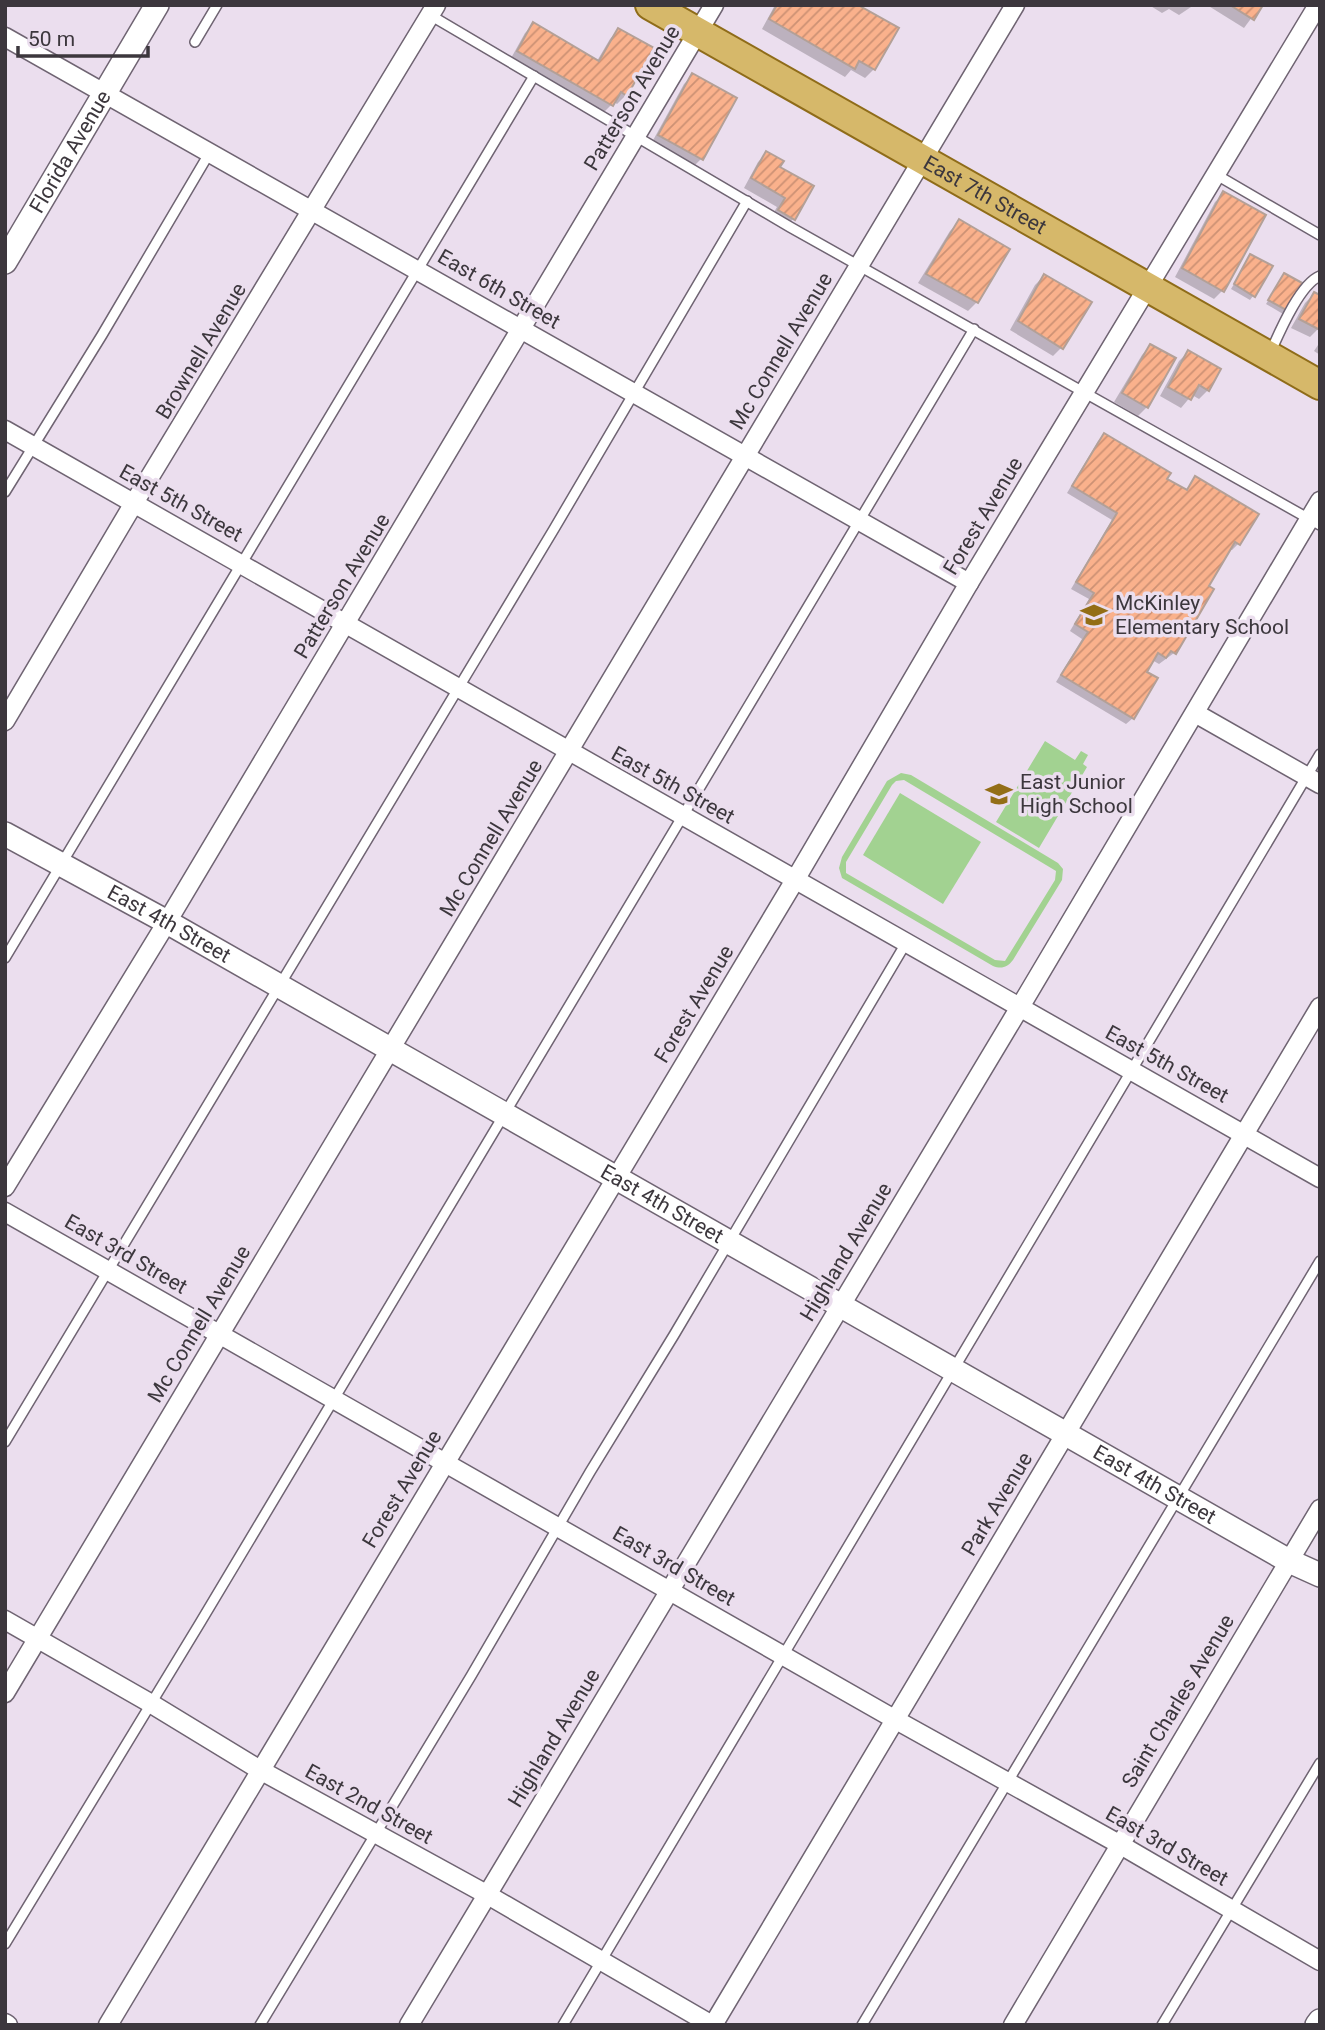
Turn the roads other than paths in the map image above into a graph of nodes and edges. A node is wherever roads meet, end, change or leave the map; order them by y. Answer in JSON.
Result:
{"nodes":[{"id":1,"x":157,"y":5,"type":"edge"},
{"id":2,"x":217,"y":5,"type":"edge"},
{"id":3,"x":650,"y":5,"type":"edge"},
{"id":4,"x":714,"y":5,"type":"edge"},
{"id":5,"x":1015,"y":5,"type":"edge"},
{"id":6,"x":1318,"y":5,"type":"edge"},
{"id":7,"x":433,"y":10,"type":"edge"},
{"id":8,"x":698,"y":32,"type":"junction"},
{"id":9,"x":5,"y":37,"type":"edge"},
{"id":10,"x":195,"y":43,"type":"dead end"},
{"id":11,"x":534,"y":76,"type":"junction"},
{"id":12,"x":107,"y":93,"type":"junction"},
{"id":13,"x":636,"y":135,"type":"junction"},
{"id":14,"x":210,"y":151,"type":"junction"},
{"id":15,"x":921,"y":160,"type":"junction"},
{"id":16,"x":1215,"y":174,"type":"junction"},
{"id":17,"x":747,"y":201,"type":"junction"},
{"id":18,"x":314,"y":210,"type":"junction"},
{"id":19,"x":1320,"y":234,"type":"edge"},
{"id":20,"x":5,"y":262,"type":"edge"},
{"id":21,"x":859,"y":265,"type":"junction"},
{"id":22,"x":417,"y":268,"type":"junction"},
{"id":23,"x":1320,"y":276,"type":"edge"},
{"id":24,"x":1148,"y":286,"type":"junction"},
{"id":25,"x":522,"y":328,"type":"junction"},
{"id":26,"x":974,"y":329,"type":"junction"},
{"id":27,"x":1269,"y":356,"type":"junction"},
{"id":28,"x":1320,"y":385,"type":"edge"},
{"id":29,"x":634,"y":391,"type":"junction"},
{"id":30,"x":1084,"y":391,"type":"junction"},
{"id":31,"x":5,"y":430,"type":"edge"},
{"id":32,"x":33,"y":446,"type":"junction"},
{"id":33,"x":745,"y":455,"type":"junction"},
{"id":34,"x":5,"y":492,"type":"edge"},
{"id":35,"x":1320,"y":501,"type":"edge"},
{"id":36,"x":134,"y":503,"type":"junction"},
{"id":37,"x":860,"y":519,"type":"junction"},
{"id":38,"x":1314,"y":522,"type":"edge"},
{"id":39,"x":241,"y":563,"type":"junction"},
{"id":40,"x":969,"y":583,"type":"junction"},
{"id":41,"x":346,"y":623,"type":"junction"},
{"id":42,"x":458,"y":687,"type":"junction"},
{"id":43,"x":1195,"y":713,"type":"junction"},
{"id":44,"x":5,"y":721,"type":"edge"},
{"id":45,"x":569,"y":752,"type":"junction"},
{"id":46,"x":1320,"y":754,"type":"edge"},
{"id":47,"x":1313,"y":780,"type":"edge"},
{"id":48,"x":683,"y":817,"type":"junction"},
{"id":49,"x":5,"y":834,"type":"edge"},
{"id":50,"x":61,"y":864,"type":"junction"},
{"id":51,"x":795,"y":880,"type":"junction"},
{"id":52,"x":167,"y":922,"type":"junction"},
{"id":53,"x":906,"y":943,"type":"junction"},
{"id":54,"x":5,"y":958,"type":"edge"},
{"id":55,"x":279,"y":986,"type":"junction"},
{"id":56,"x":1020,"y":1007,"type":"junction"},
{"id":57,"x":1320,"y":1007,"type":"edge"},
{"id":58,"x":392,"y":1050,"type":"junction"},
{"id":59,"x":1130,"y":1070,"type":"junction"},
{"id":60,"x":505,"y":1114,"type":"junction"},
{"id":61,"x":1244,"y":1134,"type":"junction"},
{"id":62,"x":616,"y":1178,"type":"junction"},
{"id":63,"x":1320,"y":1178,"type":"edge"},
{"id":64,"x":5,"y":1187,"type":"edge"},
{"id":65,"x":5,"y":1212,"type":"edge"},
{"id":66,"x":729,"y":1242,"type":"junction"},
{"id":67,"x":1320,"y":1261,"type":"edge"},
{"id":68,"x":109,"y":1270,"type":"junction"},
{"id":69,"x":840,"y":1305,"type":"junction"},
{"id":70,"x":219,"y":1333,"type":"junction"},
{"id":71,"x":953,"y":1369,"type":"junction"},
{"id":72,"x":334,"y":1399,"type":"junction"},
{"id":73,"x":1065,"y":1434,"type":"junction"},
{"id":74,"x":5,"y":1443,"type":"edge"},
{"id":75,"x":444,"y":1462,"type":"junction"},
{"id":76,"x":1180,"y":1499,"type":"junction"},
{"id":77,"x":1320,"y":1509,"type":"edge"},
{"id":78,"x":558,"y":1526,"type":"junction"},
{"id":79,"x":1289,"y":1561,"type":"junction"},
{"id":80,"x":1320,"y":1575,"type":"edge"},
{"id":81,"x":670,"y":1589,"type":"junction"},
{"id":82,"x":5,"y":1620,"type":"edge"},
{"id":83,"x":38,"y":1639,"type":"junction"},
{"id":84,"x":783,"y":1655,"type":"junction"},
{"id":85,"x":5,"y":1693,"type":"edge"},
{"id":86,"x":150,"y":1703,"type":"junction"},
{"id":87,"x":896,"y":1720,"type":"junction"},
{"id":88,"x":1320,"y":1763,"type":"edge"},
{"id":89,"x":260,"y":1770,"type":"junction"},
{"id":90,"x":1008,"y":1783,"type":"junction"},
{"id":91,"x":375,"y":1833,"type":"junction"},
{"id":92,"x":1119,"y":1844,"type":"junction"},
{"id":93,"x":486,"y":1894,"type":"junction"},
{"id":94,"x":1232,"y":1910,"type":"junction"},
{"id":95,"x":5,"y":1944,"type":"edge"},
{"id":96,"x":603,"y":1961,"type":"junction"},
{"id":97,"x":1320,"y":1961,"type":"edge"},
{"id":98,"x":108,"y":2025,"type":"edge"},
{"id":99,"x":260,"y":2025,"type":"edge"},
{"id":100,"x":410,"y":2025,"type":"edge"},
{"id":101,"x":563,"y":2025,"type":"edge"},
{"id":102,"x":713,"y":2025,"type":"edge"},
{"id":103,"x":862,"y":2025,"type":"edge"},
{"id":104,"x":1013,"y":2025,"type":"edge"},
{"id":105,"x":1162,"y":2025,"type":"edge"}],
"edges":[{"from":1,"to":12,"type":"street","name":"Florida Avenue"},
{"from":2,"to":10,"type":"lane"},
{"from":3,"to":8,"type":"main road","name":"East 7th Street"},
{"from":4,"to":8,"type":"street","name":"Patterson Avenue"},
{"from":5,"to":15,"type":"street","name":"Mc Connell Avenue"},
{"from":6,"to":16,"type":"street","name":"Forest Avenue"},
{"from":7,"to":11,"type":"lane"},
{"from":7,"to":18,"type":"street","name":"Brownell Avenue"},
{"from":8,"to":13,"type":"street","name":"Patterson Avenue"},
{"from":8,"to":15,"type":"main road","name":"East 7th Street"},
{"from":9,"to":12,"type":"street","name":"East 6th Street"},
{"from":11,"to":13,"type":"lane"},
{"from":11,"to":22,"type":"lane"},
{"from":12,"to":14,"type":"street","name":"East 6th Street"},
{"from":12,"to":20,"type":"street","name":"Florida Avenue"},
{"from":13,"to":17,"type":"lane"},
{"from":13,"to":25,"type":"street","name":"Patterson Avenue"},
{"from":14,"to":18,"type":"street","name":"East 6th Street"},
{"from":14,"to":32,"type":"lane"},
{"from":15,"to":21,"type":"street","name":"Mc Connell Avenue"},
{"from":15,"to":24,"type":"main road","name":"East 7th Street"},
{"from":16,"to":19,"type":"lane"},
{"from":16,"to":24,"type":"street","name":"Forest Avenue"},
{"from":17,"to":21,"type":"lane"},
{"from":17,"to":29,"type":"lane"},
{"from":18,"to":22,"type":"street","name":"East 6th Street"},
{"from":18,"to":36,"type":"street","name":"Brownell Avenue"},
{"from":21,"to":26,"type":"lane"},
{"from":21,"to":33,"type":"street","name":"Mc Connell Avenue"},
{"from":22,"to":25,"type":"street","name":"East 6th Street"},
{"from":22,"to":39,"type":"lane"},
{"from":23,"to":27,"type":"lane"},
{"from":24,"to":27,"type":"main road","name":"East 7th Street"},
{"from":24,"to":30,"type":"street","name":"Forest Avenue"},
{"from":25,"to":29,"type":"street","name":"East 6th Street"},
{"from":25,"to":41,"type":"street","name":"Patterson Avenue"},
{"from":26,"to":30,"type":"lane"},
{"from":26,"to":37,"type":"lane"},
{"from":27,"to":28,"type":"main road","name":"East 7th Street"},
{"from":29,"to":33,"type":"street","name":"East 6th Street"},
{"from":29,"to":42,"type":"lane"},
{"from":30,"to":38,"type":"lane"},
{"from":30,"to":40,"type":"street","name":"Forest Avenue"},
{"from":31,"to":32,"type":"street","name":"East 5th Street"},
{"from":32,"to":34,"type":"lane"},
{"from":32,"to":36,"type":"street","name":"East 5th Street"},
{"from":33,"to":37,"type":"street","name":"East 6th Street"},
{"from":33,"to":45,"type":"street","name":"Mc Connell Avenue"},
{"from":35,"to":38,"type":"street","name":"Highland Avenue"},
{"from":36,"to":39,"type":"street","name":"East 5th Street"},
{"from":36,"to":44,"type":"street","name":"Brownell Avenue"},
{"from":37,"to":40,"type":"street","name":"East 6th Street"},
{"from":37,"to":48,"type":"lane"},
{"from":38,"to":43,"type":"street","name":"Highland Avenue"},
{"from":39,"to":41,"type":"street","name":"East 5th Street"},
{"from":39,"to":50,"type":"lane"},
{"from":40,"to":51,"type":"street","name":"Forest Avenue"},
{"from":41,"to":42,"type":"street","name":"East 5th Street"},
{"from":41,"to":52,"type":"street","name":"Patterson Avenue"},
{"from":42,"to":45,"type":"street","name":"East 5th Street"},
{"from":42,"to":55,"type":"lane"},
{"from":43,"to":47,"type":"street"},
{"from":43,"to":56,"type":"street","name":"Highland Avenue"},
{"from":45,"to":48,"type":"street","name":"East 5th Street"},
{"from":45,"to":58,"type":"street","name":"Mc Connell Avenue"},
{"from":46,"to":47,"type":"lane"},
{"from":47,"to":59,"type":"lane"},
{"from":48,"to":51,"type":"street","name":"East 5th Street"},
{"from":48,"to":60,"type":"lane"},
{"from":49,"to":50,"type":"street","name":"East 4th Street"},
{"from":50,"to":52,"type":"street","name":"East 4th Street"},
{"from":50,"to":54,"type":"lane"},
{"from":51,"to":53,"type":"street","name":"East 5th Street"},
{"from":51,"to":62,"type":"street","name":"Forest Avenue"},
{"from":52,"to":55,"type":"street","name":"East 4th Street"},
{"from":52,"to":64,"type":"street","name":"Patterson Avenue"},
{"from":53,"to":56,"type":"street","name":"East 5th Street"},
{"from":53,"to":66,"type":"lane"},
{"from":55,"to":58,"type":"street","name":"East 4th Street"},
{"from":55,"to":68,"type":"lane"},
{"from":56,"to":59,"type":"street","name":"East 5th Street"},
{"from":56,"to":69,"type":"street","name":"Highland Avenue"},
{"from":57,"to":61,"type":"street","name":"Park Avenue"},
{"from":58,"to":60,"type":"street","name":"East 4th Street"},
{"from":58,"to":70,"type":"street","name":"Mc Connell Avenue"},
{"from":59,"to":61,"type":"street","name":"East 5th Street"},
{"from":59,"to":71,"type":"lane"},
{"from":60,"to":62,"type":"street","name":"East 4th Street"},
{"from":60,"to":72,"type":"lane"},
{"from":61,"to":63,"type":"street","name":"East 5th Street"},
{"from":61,"to":73,"type":"street","name":"Park Avenue"},
{"from":62,"to":66,"type":"street","name":"East 4th Street"},
{"from":62,"to":75,"type":"street","name":"Forest Avenue"},
{"from":65,"to":68,"type":"street","name":"East 3rd Street"},
{"from":66,"to":69,"type":"street","name":"East 4th Street"},
{"from":66,"to":78,"type":"lane"},
{"from":67,"to":76,"type":"lane"},
{"from":68,"to":70,"type":"street","name":"East 3rd Street"},
{"from":68,"to":74,"type":"lane"},
{"from":69,"to":71,"type":"street","name":"East 4th Street"},
{"from":69,"to":81,"type":"street","name":"Highland Avenue"},
{"from":70,"to":72,"type":"street","name":"East 3rd Street"},
{"from":70,"to":83,"type":"street","name":"Mc Connell Avenue"},
{"from":71,"to":73,"type":"street","name":"East 4th Street"},
{"from":71,"to":84,"type":"lane"},
{"from":72,"to":75,"type":"street","name":"East 3rd Street"},
{"from":72,"to":86,"type":"lane"},
{"from":73,"to":76,"type":"street","name":"East 4th Street"},
{"from":73,"to":87,"type":"street","name":"Park Avenue"},
{"from":75,"to":78,"type":"street","name":"East 3rd Street"},
{"from":75,"to":89,"type":"street","name":"Forest Avenue"},
{"from":76,"to":79,"type":"street","name":"East 4th Street"},
{"from":76,"to":90,"type":"lane"},
{"from":77,"to":79,"type":"street","name":"Saint Charles Avenue"},
{"from":78,"to":81,"type":"street","name":"East 3rd Street"},
{"from":78,"to":91,"type":"lane"},
{"from":79,"to":80,"type":"street","name":"East 4th Street"},
{"from":79,"to":92,"type":"street","name":"Saint Charles Avenue"},
{"from":81,"to":84,"type":"street","name":"East 3rd Street"},
{"from":81,"to":93,"type":"street","name":"Highland Avenue"},
{"from":82,"to":83,"type":"street","name":"East 2nd Street"},
{"from":83,"to":85,"type":"street","name":"Mc Connell Avenue"},
{"from":83,"to":86,"type":"street","name":"East 2nd Street"},
{"from":84,"to":87,"type":"street","name":"East 3rd Street"},
{"from":84,"to":96,"type":"lane"},
{"from":86,"to":89,"type":"street","name":"East 2nd Street"},
{"from":86,"to":95,"type":"lane"},
{"from":87,"to":90,"type":"street","name":"East 3rd Street"},
{"from":87,"to":102,"type":"street","name":"Park Avenue"},
{"from":88,"to":94,"type":"lane"},
{"from":89,"to":91,"type":"street","name":"East 2nd Street"},
{"from":89,"to":98,"type":"street","name":"Forest Avenue"},
{"from":90,"to":92,"type":"street","name":"East 3rd Street"},
{"from":90,"to":103,"type":"lane"},
{"from":91,"to":93,"type":"street","name":"East 2nd Street"},
{"from":91,"to":99,"type":"lane"},
{"from":92,"to":94,"type":"street","name":"East 3rd Street"},
{"from":92,"to":104,"type":"street","name":"Saint Charles Avenue"},
{"from":93,"to":96,"type":"street","name":"East 2nd Street"},
{"from":93,"to":100,"type":"street","name":"Highland Avenue"},
{"from":94,"to":97,"type":"street","name":"East 3rd Street"},
{"from":94,"to":105,"type":"lane"},
{"from":96,"to":101,"type":"lane"},
{"from":96,"to":102,"type":"street","name":"East 2nd Street"}]}
